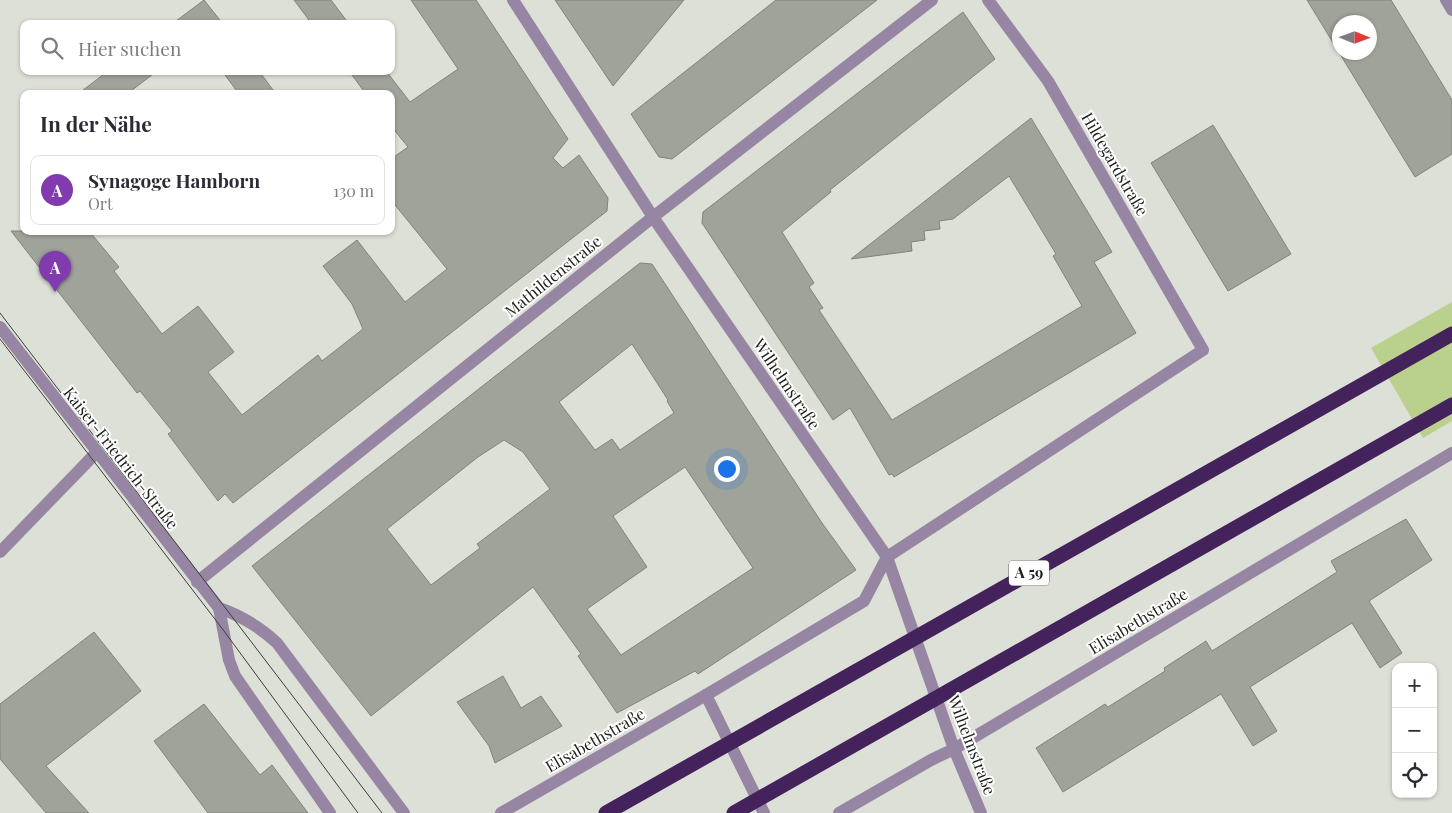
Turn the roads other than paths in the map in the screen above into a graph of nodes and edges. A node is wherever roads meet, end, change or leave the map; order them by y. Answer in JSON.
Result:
{"nodes":[{"id":1,"x":513,"y":0,"type":"edge"},
{"id":2,"x":932,"y":0,"type":"edge"},
{"id":3,"x":988,"y":0,"type":"edge"},
{"id":4,"x":1446,"y":0,"type":"edge"},
{"id":5,"x":1452,"y":10,"type":"edge"},
{"id":6,"x":653,"y":217,"type":"junction"},
{"id":7,"x":0,"y":327,"type":"edge"},
{"id":8,"x":1452,"y":334,"type":"edge"},
{"id":9,"x":1203,"y":350,"type":"joint"},
{"id":10,"x":1452,"y":405,"type":"edge"},
{"id":11,"x":96,"y":452,"type":"junction"},
{"id":12,"x":1452,"y":453,"type":"edge"},
{"id":13,"x":0,"y":552,"type":"edge"},
{"id":14,"x":887,"y":557,"type":"junction"},
{"id":15,"x":197,"y":582,"type":"junction"},
{"id":16,"x":219,"y":608,"type":"junction"},
{"id":17,"x":706,"y":695,"type":"junction"},
{"id":18,"x":954,"y":749,"type":"junction"},
{"id":19,"x":330,"y":813,"type":"edge"},
{"id":20,"x":404,"y":813,"type":"edge"},
{"id":21,"x":500,"y":813,"type":"edge"},
{"id":22,"x":606,"y":813,"type":"edge"},
{"id":23,"x":734,"y":813,"type":"edge"},
{"id":24,"x":764,"y":813,"type":"edge"},
{"id":25,"x":839,"y":813,"type":"edge"},
{"id":26,"x":981,"y":813,"type":"edge"}],
"edges":[{"from":1,"to":6,"type":"street","name":"Wilhelmstraße"},
{"from":2,"to":6,"type":"street","name":"Mathildenstraße"},
{"from":3,"to":9,"type":"street","name":"Hildegardstraße"},
{"from":4,"to":5,"type":"street"},
{"from":6,"to":14,"type":"street","name":"Wilhelmstraße"},
{"from":6,"to":15,"type":"street","name":"Mathildenstraße"},
{"from":7,"to":11,"type":"street","name":"Kaiser-Friedrich-Straße"},
{"from":8,"to":22,"type":"highway","number":"A 59","bridge":true},
{"from":9,"to":14,"type":"street","name":"Elisabethstraße"},
{"from":10,"to":23,"type":"highway","bridge":true},
{"from":11,"to":13,"type":"street"},
{"from":11,"to":15,"type":"street","name":"Kaiser-Friedrich-Straße"},
{"from":12,"to":18,"type":"street","name":"Elisabethstraße"},
{"from":14,"to":17,"type":"street","name":"Elisabethstraße"},
{"from":14,"to":18,"type":"street","name":"Wilhelmstraße"},
{"from":15,"to":16,"type":"street","name":"Kaiser-Friedrich-Straße"},
{"from":16,"to":19,"type":"street","name":"Kaiser-Friedrich-Straße"},
{"from":16,"to":20,"type":"street"},
{"from":17,"to":21,"type":"street","name":"Elisabethstraße"},
{"from":17,"to":24,"type":"street"},
{"from":18,"to":25,"type":"street","name":"Elisabethstraße"},
{"from":18,"to":26,"type":"street","name":"Wilhelmstraße"}]}
